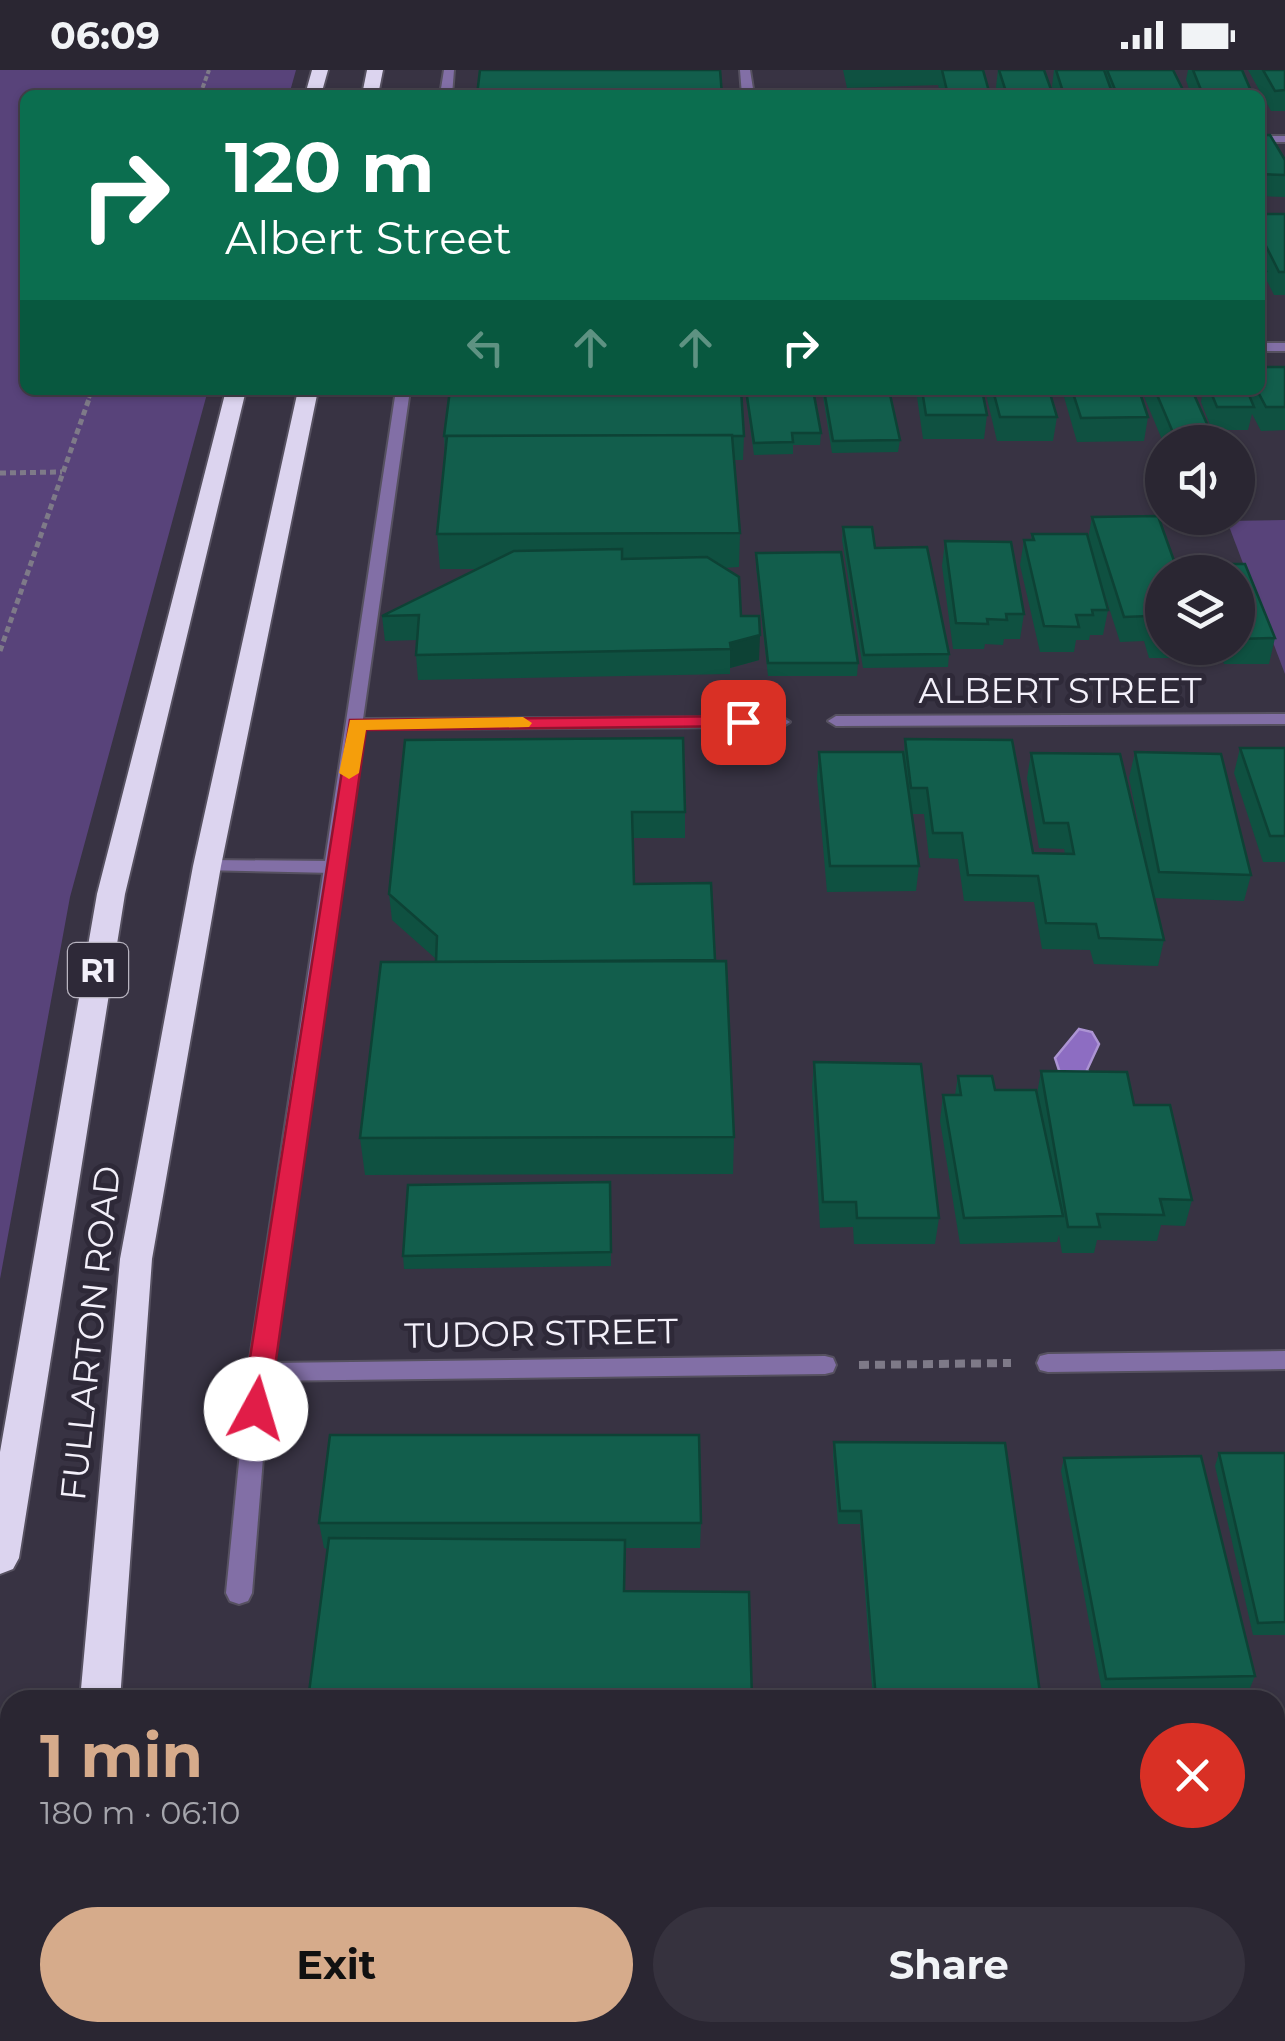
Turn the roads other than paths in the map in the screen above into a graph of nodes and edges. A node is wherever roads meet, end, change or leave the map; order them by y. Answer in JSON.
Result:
{"nodes":[{"id":1,"x":235,"y":395,"type":"edge"},
{"id":2,"x":307,"y":395,"type":"edge"},
{"id":3,"x":402,"y":395,"type":"edge"},
{"id":4,"x":1285,"y":719,"type":"edge"},
{"id":5,"x":782,"y":722,"type":"dead end"},
{"id":6,"x":836,"y":722,"type":"dead end"},
{"id":7,"x":357,"y":724,"type":"junction"},
{"id":8,"x":207,"y":866,"type":"junction"},
{"id":9,"x":334,"y":867,"type":"junction"},
{"id":10,"x":1285,"y":1360,"type":"edge"},
{"id":11,"x":1048,"y":1363,"type":"road end"},
{"id":12,"x":825,"y":1366,"type":"road end"},
{"id":13,"x":259,"y":1372,"type":"junction"},
{"id":14,"x":0,"y":1558,"type":"edge"},
{"id":15,"x":239,"y":1593,"type":"dead end"},
{"id":16,"x":101,"y":1690,"type":"edge"}],
"edges":[{"from":1,"to":14,"type":"highway","name":"FULLARTON ROAD","number":"R1"},
{"from":2,"to":8,"type":"highway","name":"FULLARTON ROAD"},
{"from":3,"to":7,"type":"street"},
{"from":4,"to":6,"type":"street","name":"ALBERT STREET"},
{"from":5,"to":7,"type":"street"},
{"from":7,"to":9,"type":"street"},
{"from":8,"to":9,"type":"street"},
{"from":8,"to":16,"type":"highway","name":"FULLARTON ROAD"},
{"from":9,"to":13,"type":"street"},
{"from":10,"to":11,"type":"street"},
{"from":12,"to":13,"type":"street","name":"TUDOR STREET"},
{"from":13,"to":15,"type":"street"}]}
